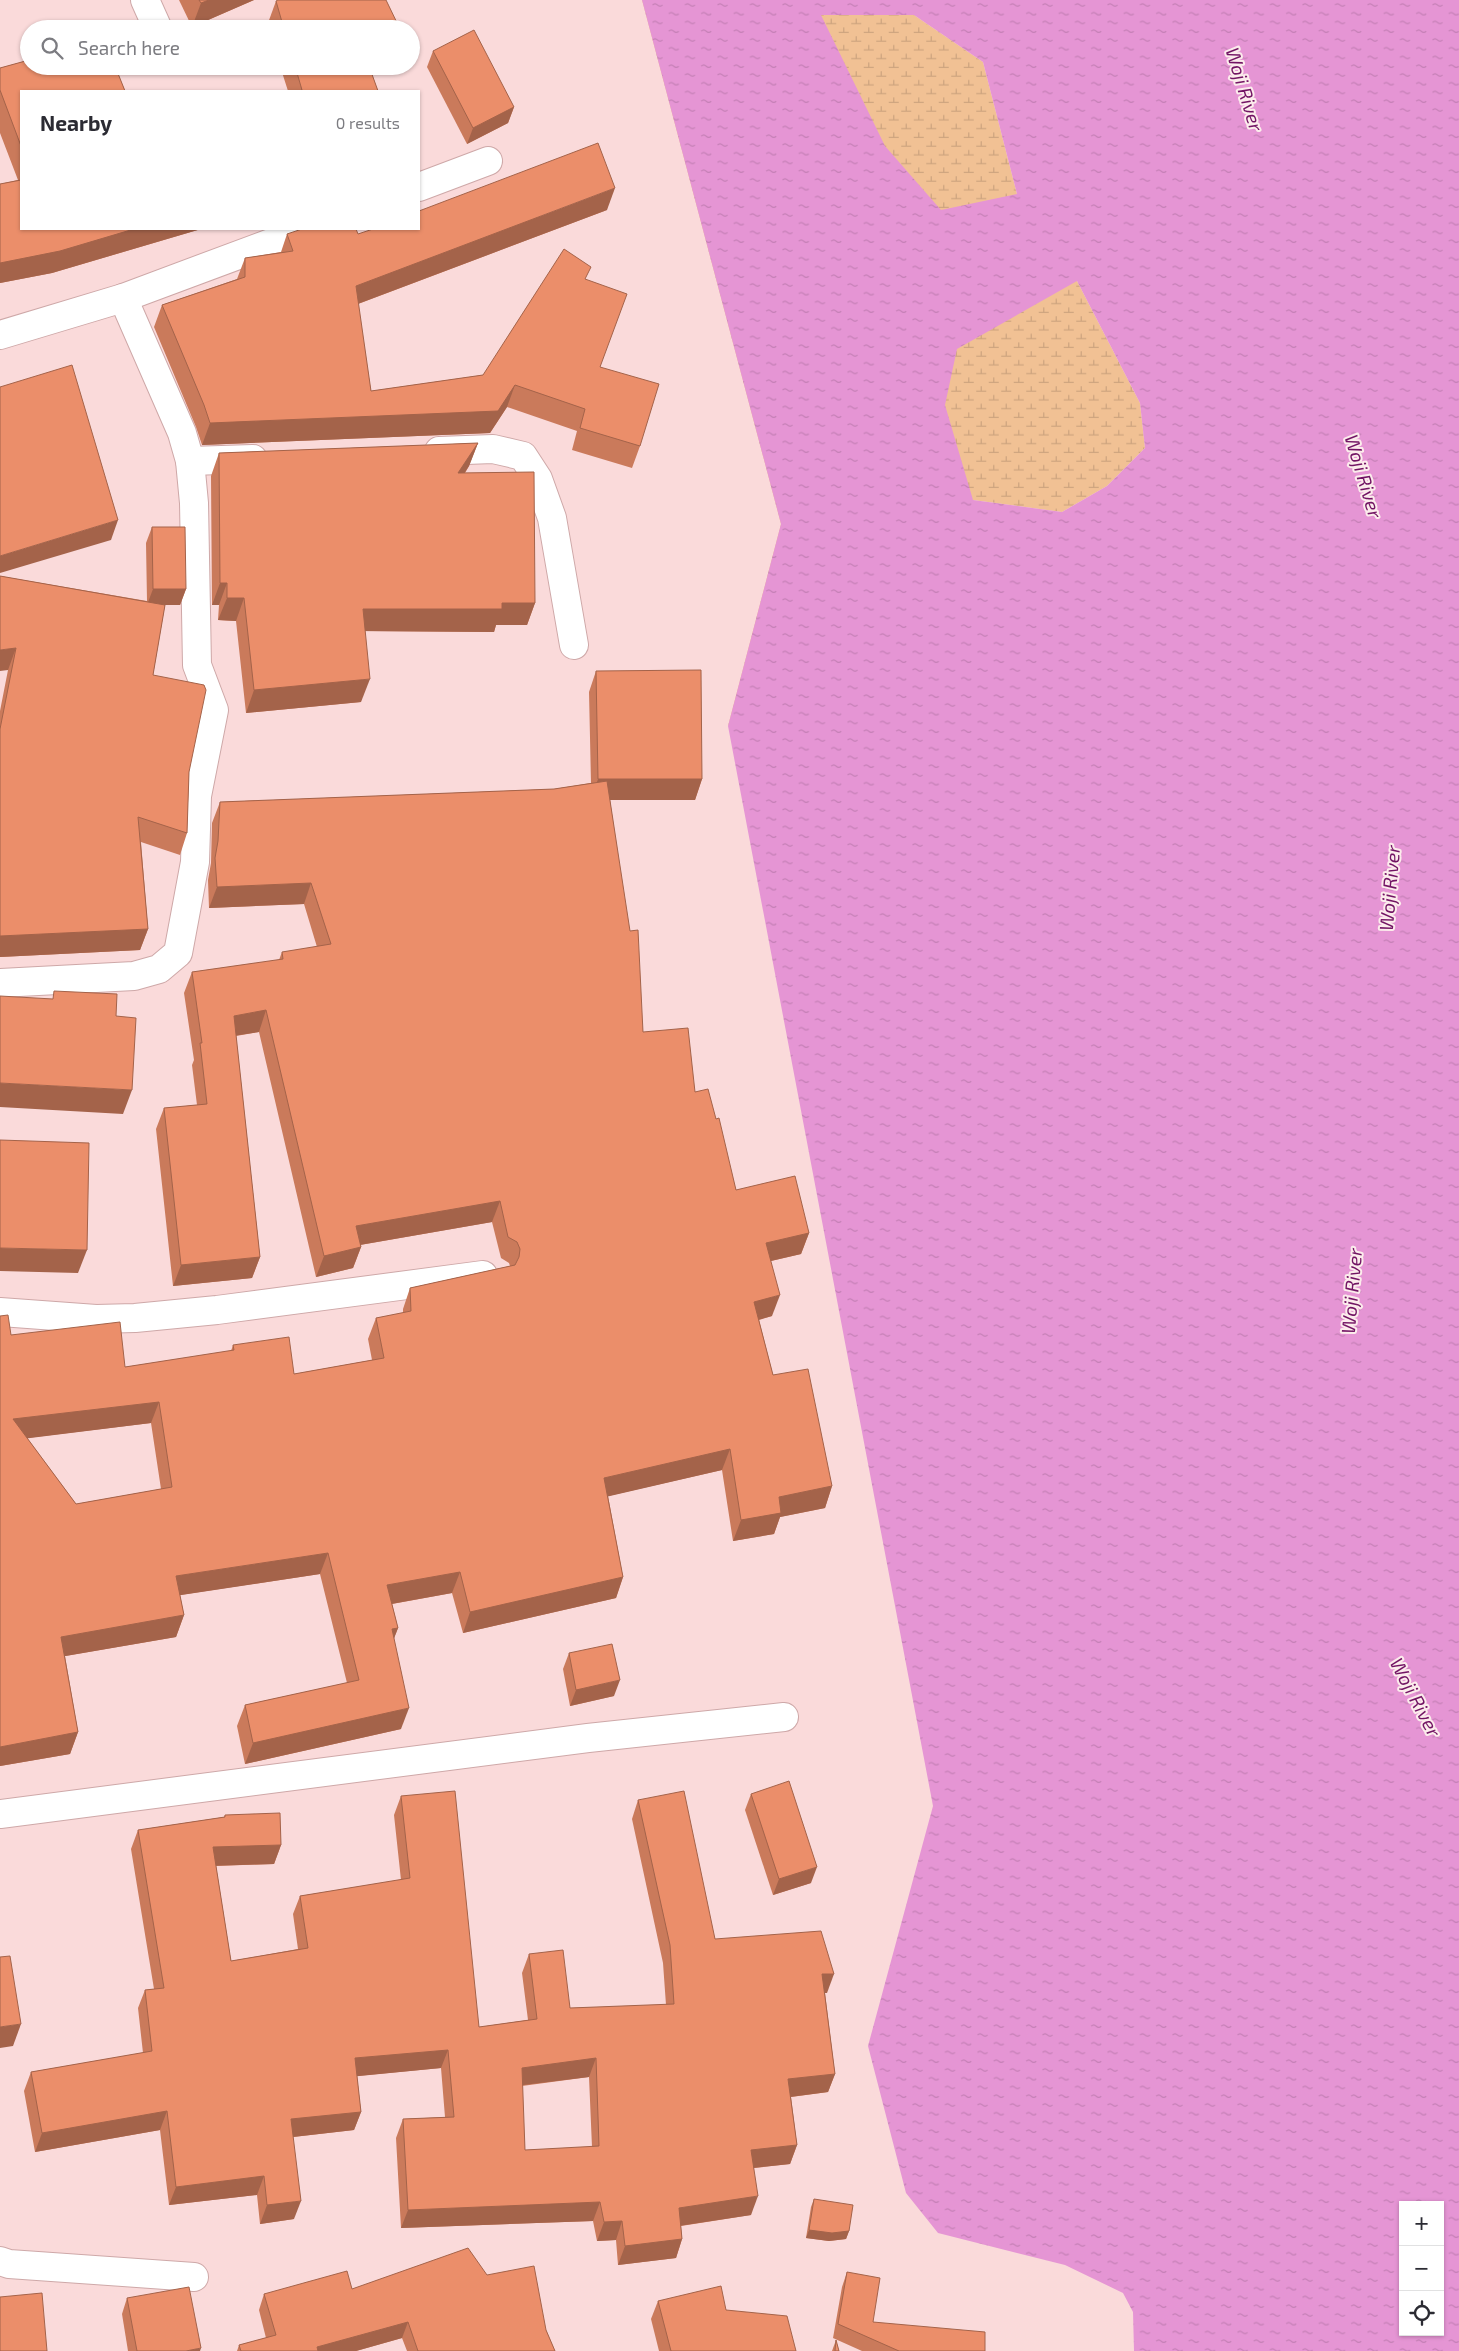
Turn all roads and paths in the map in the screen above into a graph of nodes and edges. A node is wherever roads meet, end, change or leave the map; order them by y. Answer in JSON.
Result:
{"nodes":[{"id":1,"x":145,"y":0,"type":"edge"},
{"id":2,"x":154,"y":20,"type":"edge"},
{"id":3,"x":488,"y":161,"type":"dead end"},
{"id":4,"x":420,"y":187,"type":"edge"},
{"id":5,"x":305,"y":230,"type":"edge"},
{"id":6,"x":124,"y":298,"type":"junction"},
{"id":7,"x":0,"y":335,"type":"edge"},
{"id":8,"x":412,"y":452,"type":"edge"},
{"id":9,"x":277,"y":458,"type":"edge"},
{"id":10,"x":190,"y":462,"type":"junction"},
{"id":11,"x":574,"y":644,"type":"dead end"},
{"id":12,"x":0,"y":983,"type":"edge"},
{"id":13,"x":497,"y":1273,"type":"edge"},
{"id":14,"x":0,"y":1312,"type":"edge"},
{"id":15,"x":784,"y":1717,"type":"dead end"},
{"id":16,"x":0,"y":1814,"type":"edge"},
{"id":17,"x":0,"y":2261,"type":"edge"},
{"id":18,"x":194,"y":2277,"type":"dead end"}],
"edges":[{"from":1,"to":2,"type":"street"},
{"from":3,"to":4,"type":"street"},
{"from":5,"to":6,"type":"street"},
{"from":6,"to":7,"type":"street"},
{"from":6,"to":10,"type":"street"},
{"from":8,"to":11,"type":"street"},
{"from":9,"to":10,"type":"street"},
{"from":10,"to":12,"type":"street"},
{"from":13,"to":14,"type":"street"},
{"from":15,"to":16,"type":"street"},
{"from":17,"to":18,"type":"street"}]}
